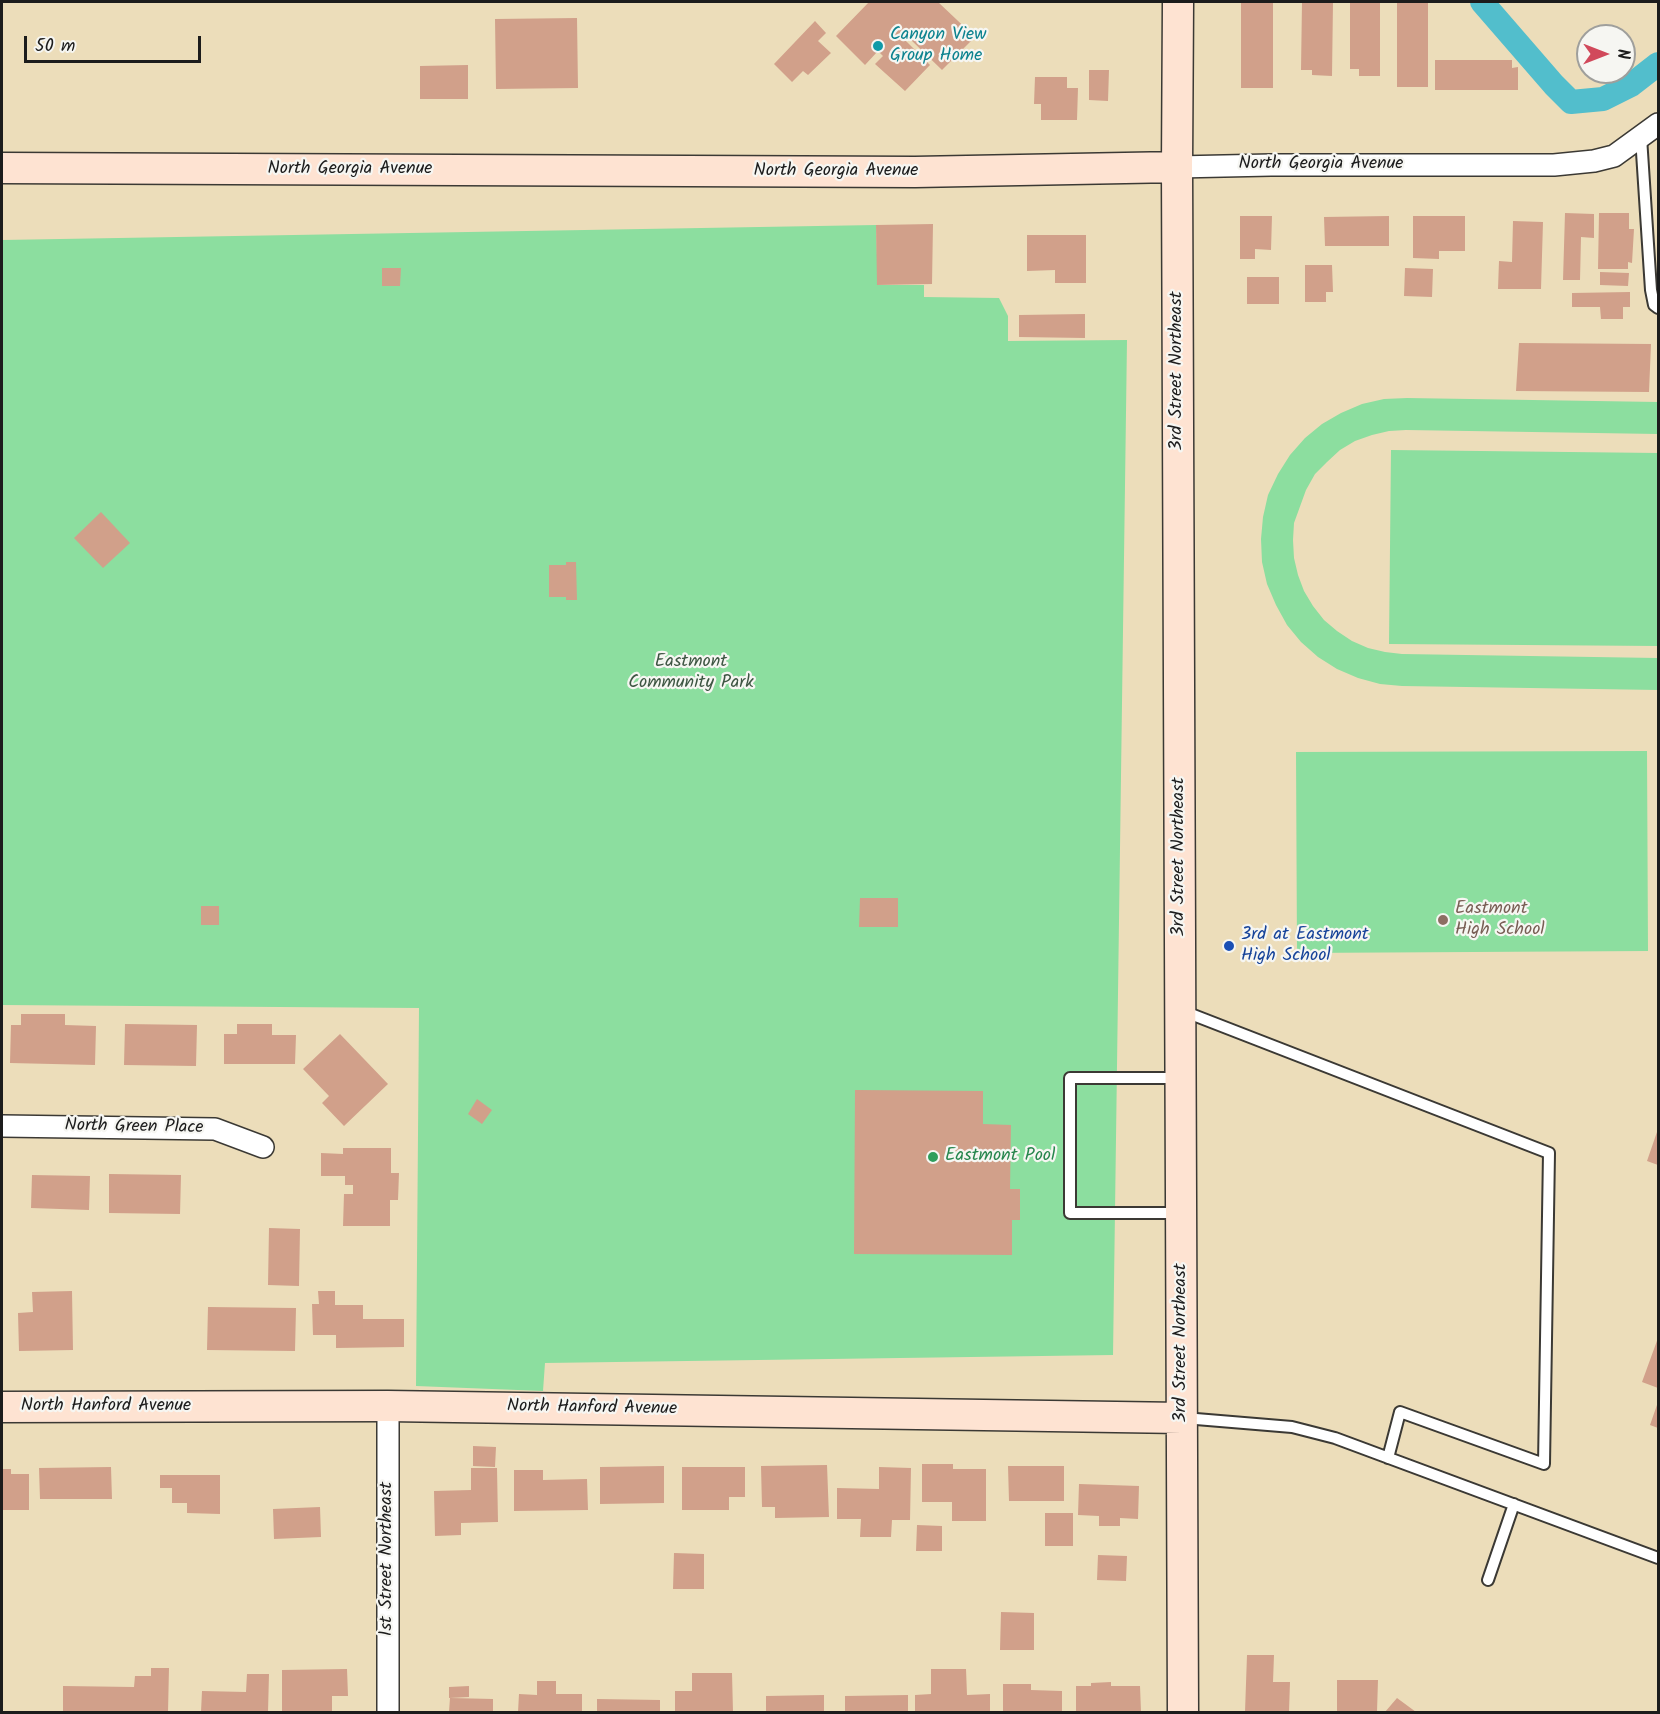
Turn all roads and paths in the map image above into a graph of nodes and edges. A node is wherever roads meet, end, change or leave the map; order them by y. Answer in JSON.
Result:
{"nodes":[{"id":1,"x":1178,"y":2,"type":"edge"},
{"id":2,"x":1659,"y":124,"type":"edge"},
{"id":3,"x":1641,"y":137,"type":"junction"},
{"id":4,"x":1177,"y":167,"type":"junction"},
{"id":5,"x":2,"y":168,"type":"edge"},
{"id":6,"x":1659,"y":308,"type":"edge"},
{"id":7,"x":1180,"y":1010,"type":"junction"},
{"id":8,"x":1181,"y":1078,"type":"junction"},
{"id":9,"x":2,"y":1126,"type":"edge"},
{"id":10,"x":263,"y":1147,"type":"dead end"},
{"id":11,"x":1182,"y":1213,"type":"junction"},
{"id":12,"x":388,"y":1406,"type":"junction"},
{"id":13,"x":2,"y":1407,"type":"edge"},
{"id":14,"x":1182,"y":1418,"type":"junction"},
{"id":15,"x":1388,"y":1458,"type":"junction"},
{"id":16,"x":1514,"y":1504,"type":"junction"},
{"id":17,"x":1659,"y":1558,"type":"edge"},
{"id":18,"x":1488,"y":1580,"type":"dead end"},
{"id":19,"x":388,"y":1713,"type":"edge"},
{"id":20,"x":1183,"y":1713,"type":"edge"}],
"edges":[{"from":1,"to":4,"type":"street","name":"3rd Street Northeast"},
{"from":2,"to":3,"type":"street","name":"North Georgia Avenue"},
{"from":3,"to":4,"type":"street","name":"North Georgia Avenue"},
{"from":3,"to":6,"type":"lane"},
{"from":4,"to":5,"type":"street","name":"North Georgia Avenue"},
{"from":4,"to":7,"type":"street","name":"3rd Street Northeast"},
{"from":7,"to":8,"type":"street","name":"3rd Street Northeast"},
{"from":7,"to":15,"type":"lane"},
{"from":8,"to":11,"type":"street","name":"3rd Street Northeast"},
{"from":8,"to":11,"type":"lane"},
{"from":9,"to":10,"type":"street","name":"North Green Place"},
{"from":11,"to":14,"type":"street","name":"3rd Street Northeast"},
{"from":12,"to":13,"type":"street","name":"North Hanford Avenue"},
{"from":12,"to":14,"type":"street","name":"North Hanford Avenue"},
{"from":12,"to":19,"type":"street","name":"1st Street Northeast"},
{"from":14,"to":15,"type":"lane"},
{"from":14,"to":20,"type":"street","name":"3rd Street Northeast"},
{"from":15,"to":16,"type":"lane"},
{"from":16,"to":17,"type":"lane"},
{"from":16,"to":18,"type":"lane"}]}
